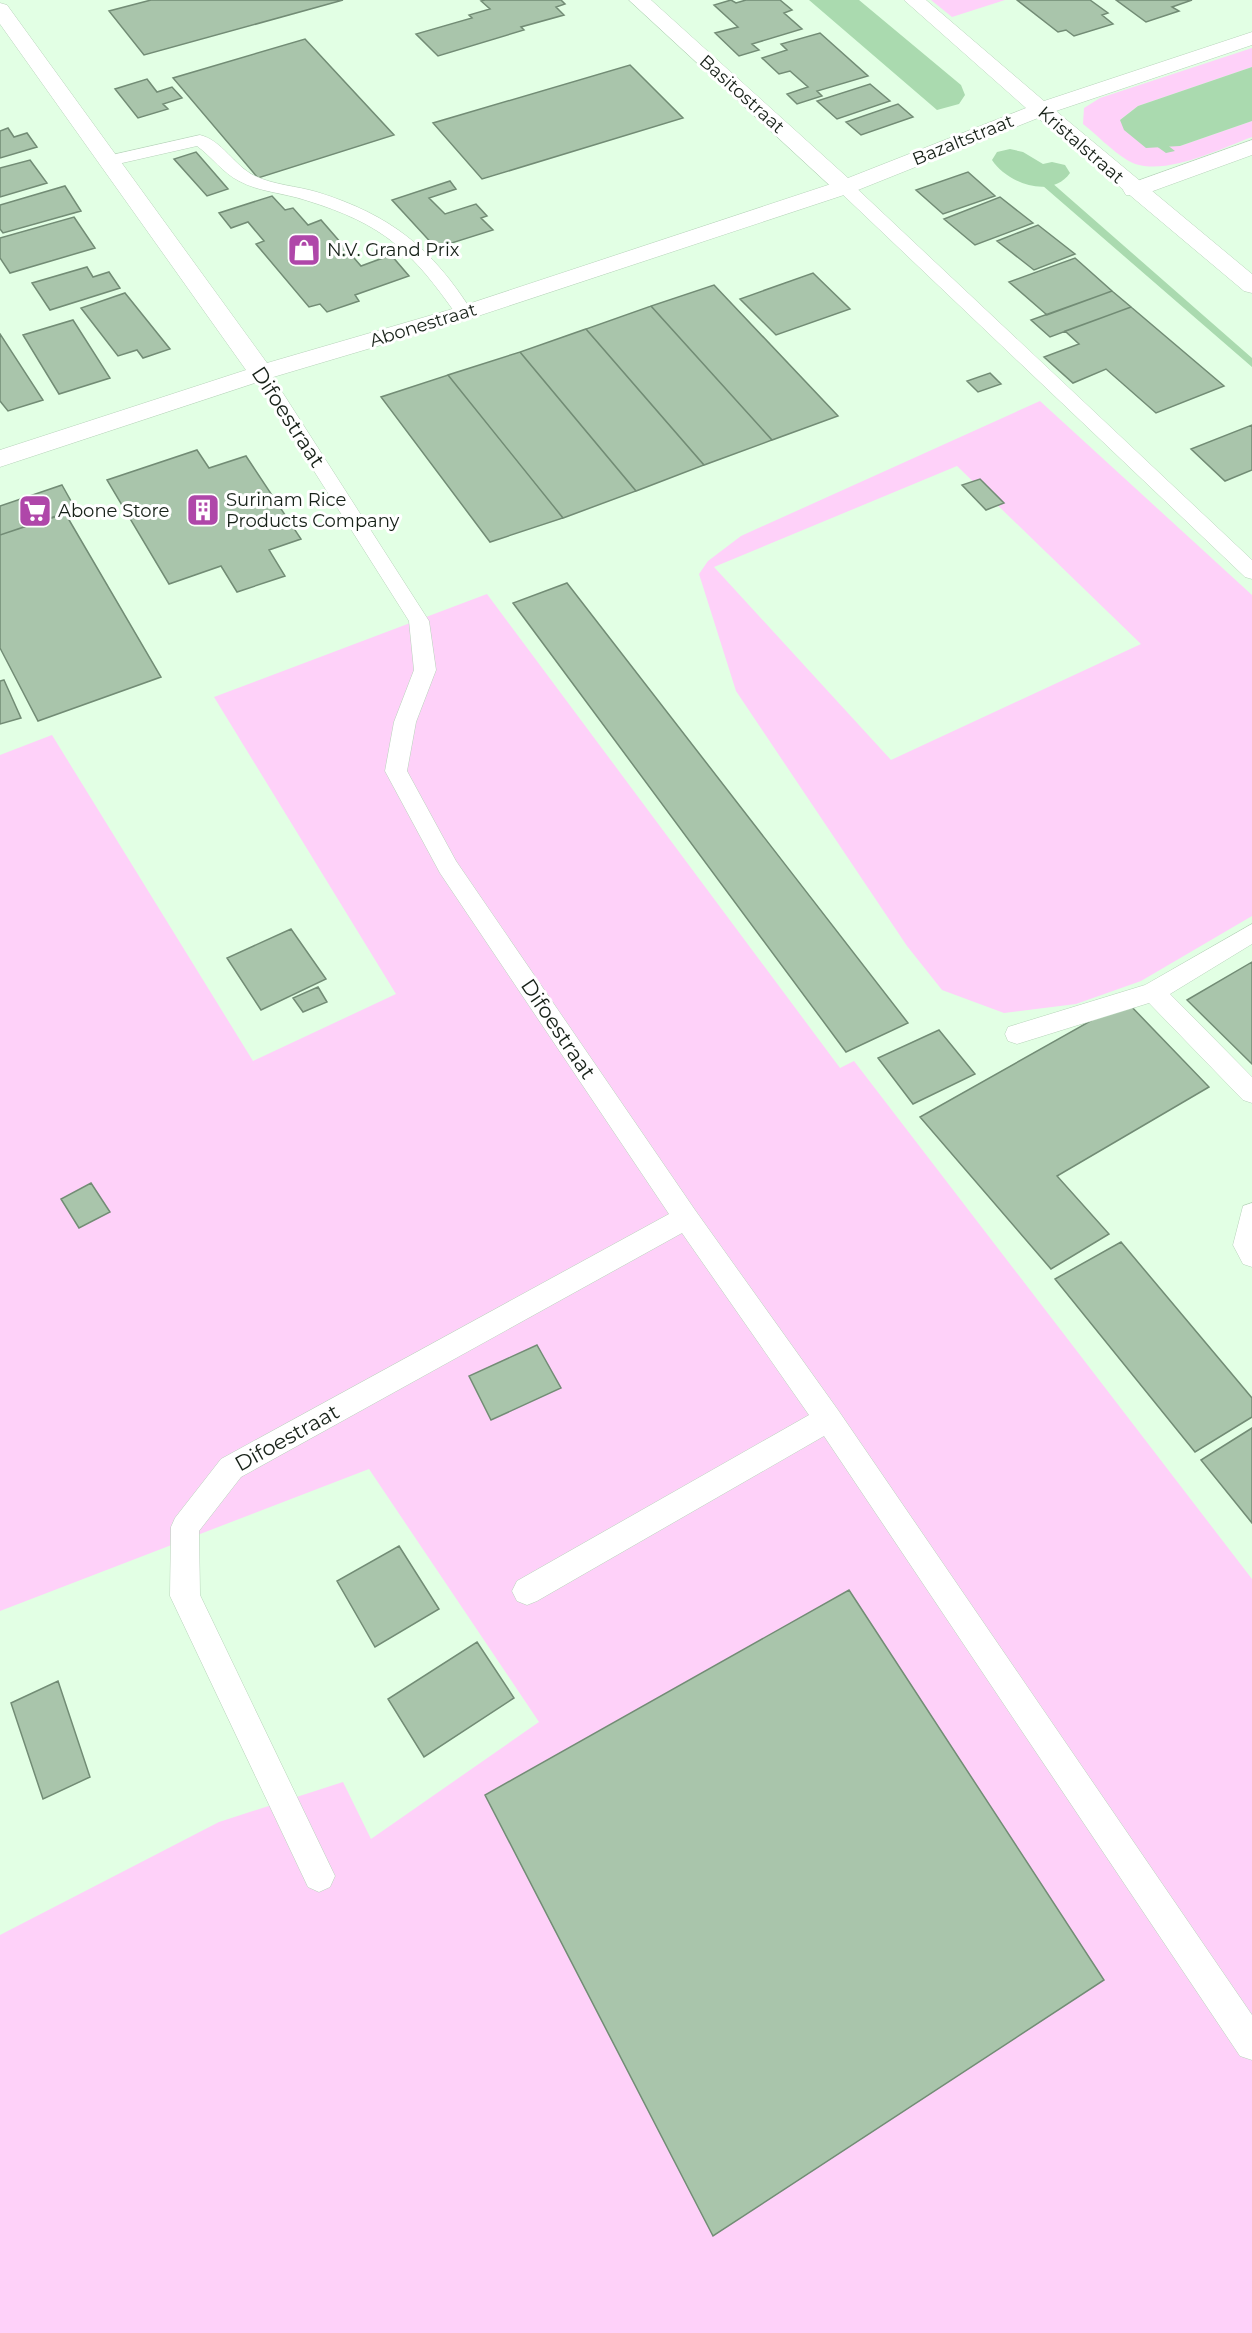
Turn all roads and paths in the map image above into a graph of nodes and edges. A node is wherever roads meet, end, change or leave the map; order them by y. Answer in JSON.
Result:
{"nodes":[{"id":1,"x":639,"y":0,"type":"edge"},
{"id":2,"x":914,"y":0,"type":"edge"},
{"id":3,"x":0,"y":9,"type":"edge"},
{"id":4,"x":1252,"y":38,"type":"edge"},
{"id":5,"x":1041,"y":109,"type":"junction"},
{"id":6,"x":1252,"y":147,"type":"edge"},
{"id":7,"x":109,"y":161,"type":"junction"},
{"id":8,"x":845,"y":187,"type":"junction"},
{"id":9,"x":1134,"y":190,"type":"junction"},
{"id":10,"x":1252,"y":286,"type":"edge"},
{"id":11,"x":464,"y":313,"type":"junction"},
{"id":12,"x":261,"y":373,"type":"junction"},
{"id":13,"x":0,"y":459,"type":"edge"},
{"id":14,"x":1252,"y":572,"type":"edge"},
{"id":15,"x":1252,"y":933,"type":"edge"},
{"id":16,"x":1153,"y":992,"type":"junction"},
{"id":17,"x":1017,"y":1034,"type":"dead end"},
{"id":18,"x":1252,"y":1093,"type":"edge"},
{"id":19,"x":1252,"y":1214,"type":"edge"},
{"id":20,"x":686,"y":1218,"type":"junction"},
{"id":21,"x":1252,"y":1256,"type":"edge"},
{"id":22,"x":828,"y":1419,"type":"junction"},
{"id":23,"x":527,"y":1591,"type":"dead end"},
{"id":24,"x":320,"y":1876,"type":"dead end"},
{"id":25,"x":1252,"y":2044,"type":"edge"}],
"edges":[{"from":1,"to":8,"type":"street","name":"Basitostraat"},
{"from":2,"to":5,"type":"street","name":"Kristalstraat"},
{"from":3,"to":7,"type":"street","name":"Difoestraat"},
{"from":4,"to":5,"type":"street","name":"Bazaltstraat"},
{"from":5,"to":8,"type":"street","name":"Bazaltstraat"},
{"from":5,"to":9,"type":"street","name":"Kristalstraat"},
{"from":6,"to":9,"type":"street"},
{"from":7,"to":11,"type":"lane"},
{"from":7,"to":12,"type":"street","name":"Difoestraat"},
{"from":8,"to":11,"type":"street","name":"Abonestraat"},
{"from":8,"to":14,"type":"lane"},
{"from":9,"to":10,"type":"street","name":"Kristalstraat"},
{"from":11,"to":12,"type":"street","name":"Abonestraat"},
{"from":12,"to":13,"type":"street","name":"Abonestraat"},
{"from":12,"to":20,"type":"lane","name":"Difoestraat"},
{"from":15,"to":16,"type":"lane"},
{"from":16,"to":17,"type":"lane"},
{"from":16,"to":18,"type":"lane"},
{"from":19,"to":21,"type":"lane"},
{"from":20,"to":22,"type":"lane"},
{"from":20,"to":24,"type":"lane","name":"Difoestraat"},
{"from":22,"to":23,"type":"lane"},
{"from":22,"to":25,"type":"lane"}]}
